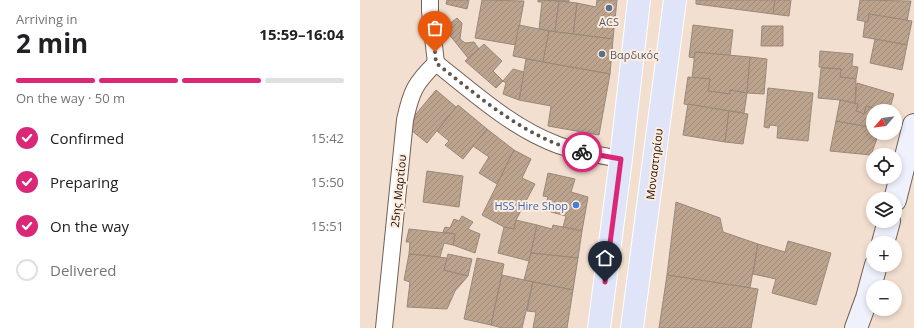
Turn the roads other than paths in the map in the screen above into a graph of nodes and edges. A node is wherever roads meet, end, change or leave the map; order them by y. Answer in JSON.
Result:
{"nodes":[{"id":1,"x":430,"y":0,"type":"edge"},
{"id":2,"x":639,"y":0,"type":"edge"},
{"id":3,"x":675,"y":0,"type":"edge"},
{"id":4,"x":436,"y":63,"type":"junction"},
{"id":5,"x":914,"y":125,"type":"edge"},
{"id":6,"x":621,"y":159,"type":"junction"},
{"id":7,"x":897,"y":192,"type":"edge"},
{"id":8,"x":874,"y":272,"type":"edge"},
{"id":9,"x":384,"y":328,"type":"edge"},
{"id":10,"x":599,"y":328,"type":"edge"},
{"id":11,"x":632,"y":328,"type":"edge"},
{"id":12,"x":856,"y":328,"type":"edge"}],
"edges":[{"from":1,"to":4,"type":"street"},
{"from":2,"to":6,"type":"main road"},
{"from":3,"to":11,"type":"main road","name":"Μοναστηρίου"},
{"from":4,"to":6,"type":"street"},
{"from":4,"to":9,"type":"street","name":"25ης Μαρτίου"},
{"from":5,"to":7,"type":"main road"},
{"from":6,"to":10,"type":"main road"},
{"from":8,"to":12,"type":"main road"}]}
